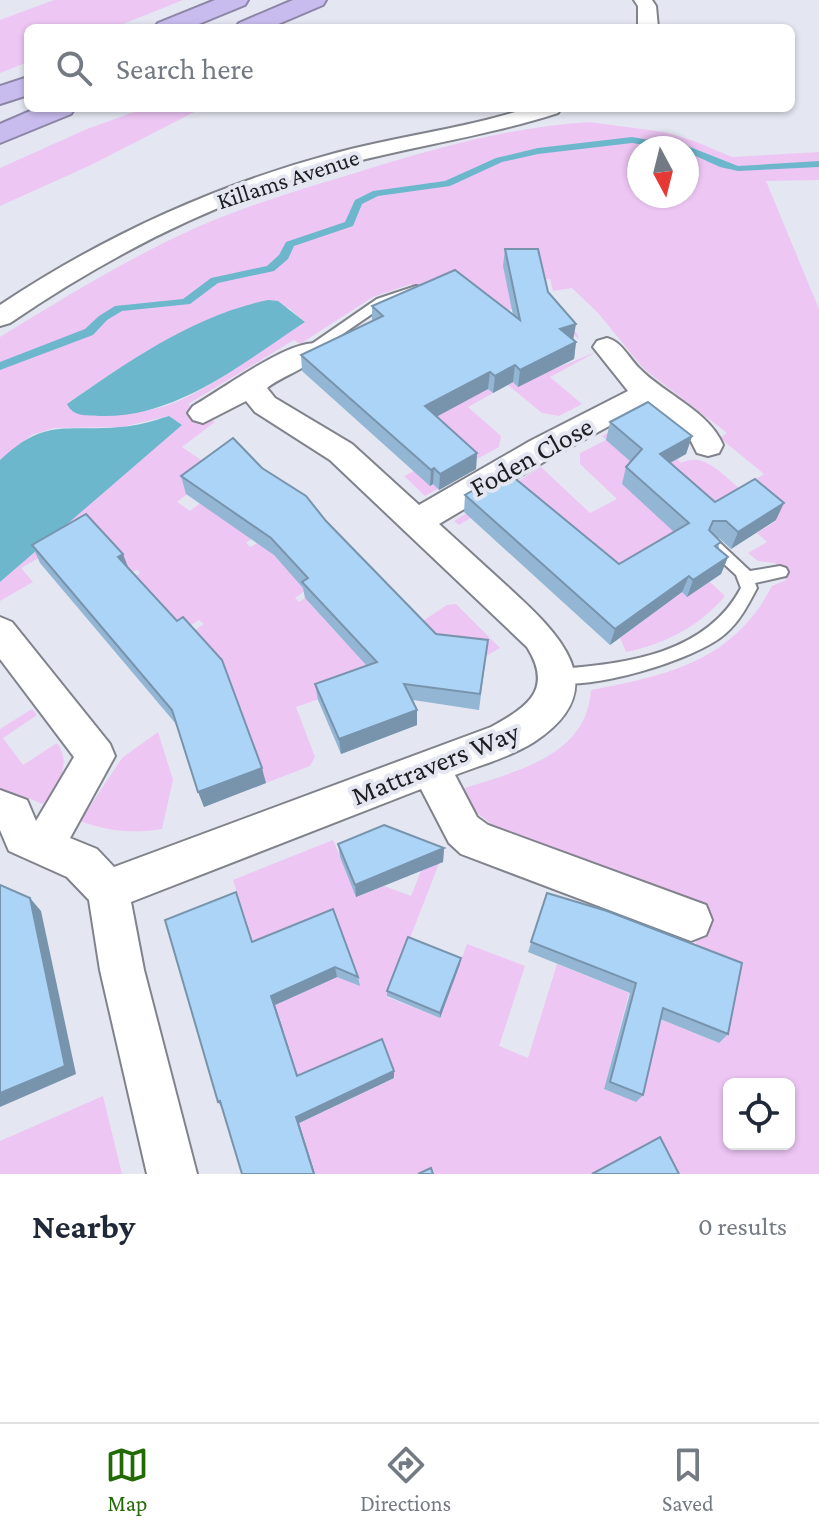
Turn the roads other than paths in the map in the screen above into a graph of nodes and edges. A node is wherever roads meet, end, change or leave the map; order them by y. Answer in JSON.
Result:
{"nodes":[{"id":1,"x":236,"y":0,"type":"edge"},
{"id":2,"x":314,"y":0,"type":"edge"},
{"id":3,"x":643,"y":0,"type":"edge"},
{"id":4,"x":177,"y":24,"type":"edge"},
{"id":5,"x":257,"y":24,"type":"edge"},
{"id":6,"x":648,"y":24,"type":"edge"},
{"id":7,"x":24,"y":87,"type":"edge"},
{"id":8,"x":0,"y":96,"type":"edge"},
{"id":9,"x":52,"y":112,"type":"edge"},
{"id":10,"x":533,"y":112,"type":"edge"},
{"id":11,"x":0,"y":134,"type":"edge"},
{"id":12,"x":416,"y":290,"type":"edge"},
{"id":13,"x":0,"y":317,"type":"edge"},
{"id":14,"x":607,"y":347,"type":"dead end"},
{"id":15,"x":310,"y":350,"type":"joint"},
{"id":16,"x":250,"y":386,"type":"junction"},
{"id":17,"x":648,"y":393,"type":"junction"},
{"id":18,"x":203,"y":413,"type":"dead end"},
{"id":19,"x":708,"y":445,"type":"dead end"},
{"id":20,"x":416,"y":522,"type":"junction"},
{"id":21,"x":713,"y":545,"type":"edge"},
{"id":22,"x":780,"y":572,"type":"dead end"},
{"id":23,"x":746,"y":578,"type":"junction"},
{"id":24,"x":0,"y":632,"type":"edge"},
{"id":25,"x":558,"y":676,"type":"junction"},
{"id":26,"x":430,"y":767,"type":"junction"},
{"id":27,"x":17,"y":834,"type":"edge"},
{"id":28,"x":108,"y":890,"type":"junction"},
{"id":29,"x":691,"y":920,"type":"dead end"},
{"id":30,"x":172,"y":1174,"type":"edge"}],
"edges":[{"from":1,"to":4,"type":"highway"},
{"from":2,"to":5,"type":"highway"},
{"from":3,"to":6,"type":"street"},
{"from":7,"to":8,"type":"highway"},
{"from":9,"to":11,"type":"highway"},
{"from":10,"to":13,"type":"street","name":"Killams Avenue"},
{"from":12,"to":15,"type":"lane"},
{"from":14,"to":17,"type":"street"},
{"from":15,"to":16,"type":"street"},
{"from":16,"to":18,"type":"street"},
{"from":16,"to":20,"type":"street"},
{"from":17,"to":19,"type":"street"},
{"from":17,"to":20,"type":"street","name":"Foden Close"},
{"from":20,"to":25,"type":"street"},
{"from":21,"to":23,"type":"lane"},
{"from":22,"to":23,"type":"lane"},
{"from":23,"to":25,"type":"lane"},
{"from":24,"to":27,"type":"street"},
{"from":25,"to":26,"type":"street","name":"Mattravers Way"},
{"from":26,"to":28,"type":"street","name":"Mattravers Way"},
{"from":26,"to":29,"type":"street"},
{"from":27,"to":28,"type":"street"},
{"from":28,"to":30,"type":"street"}]}
